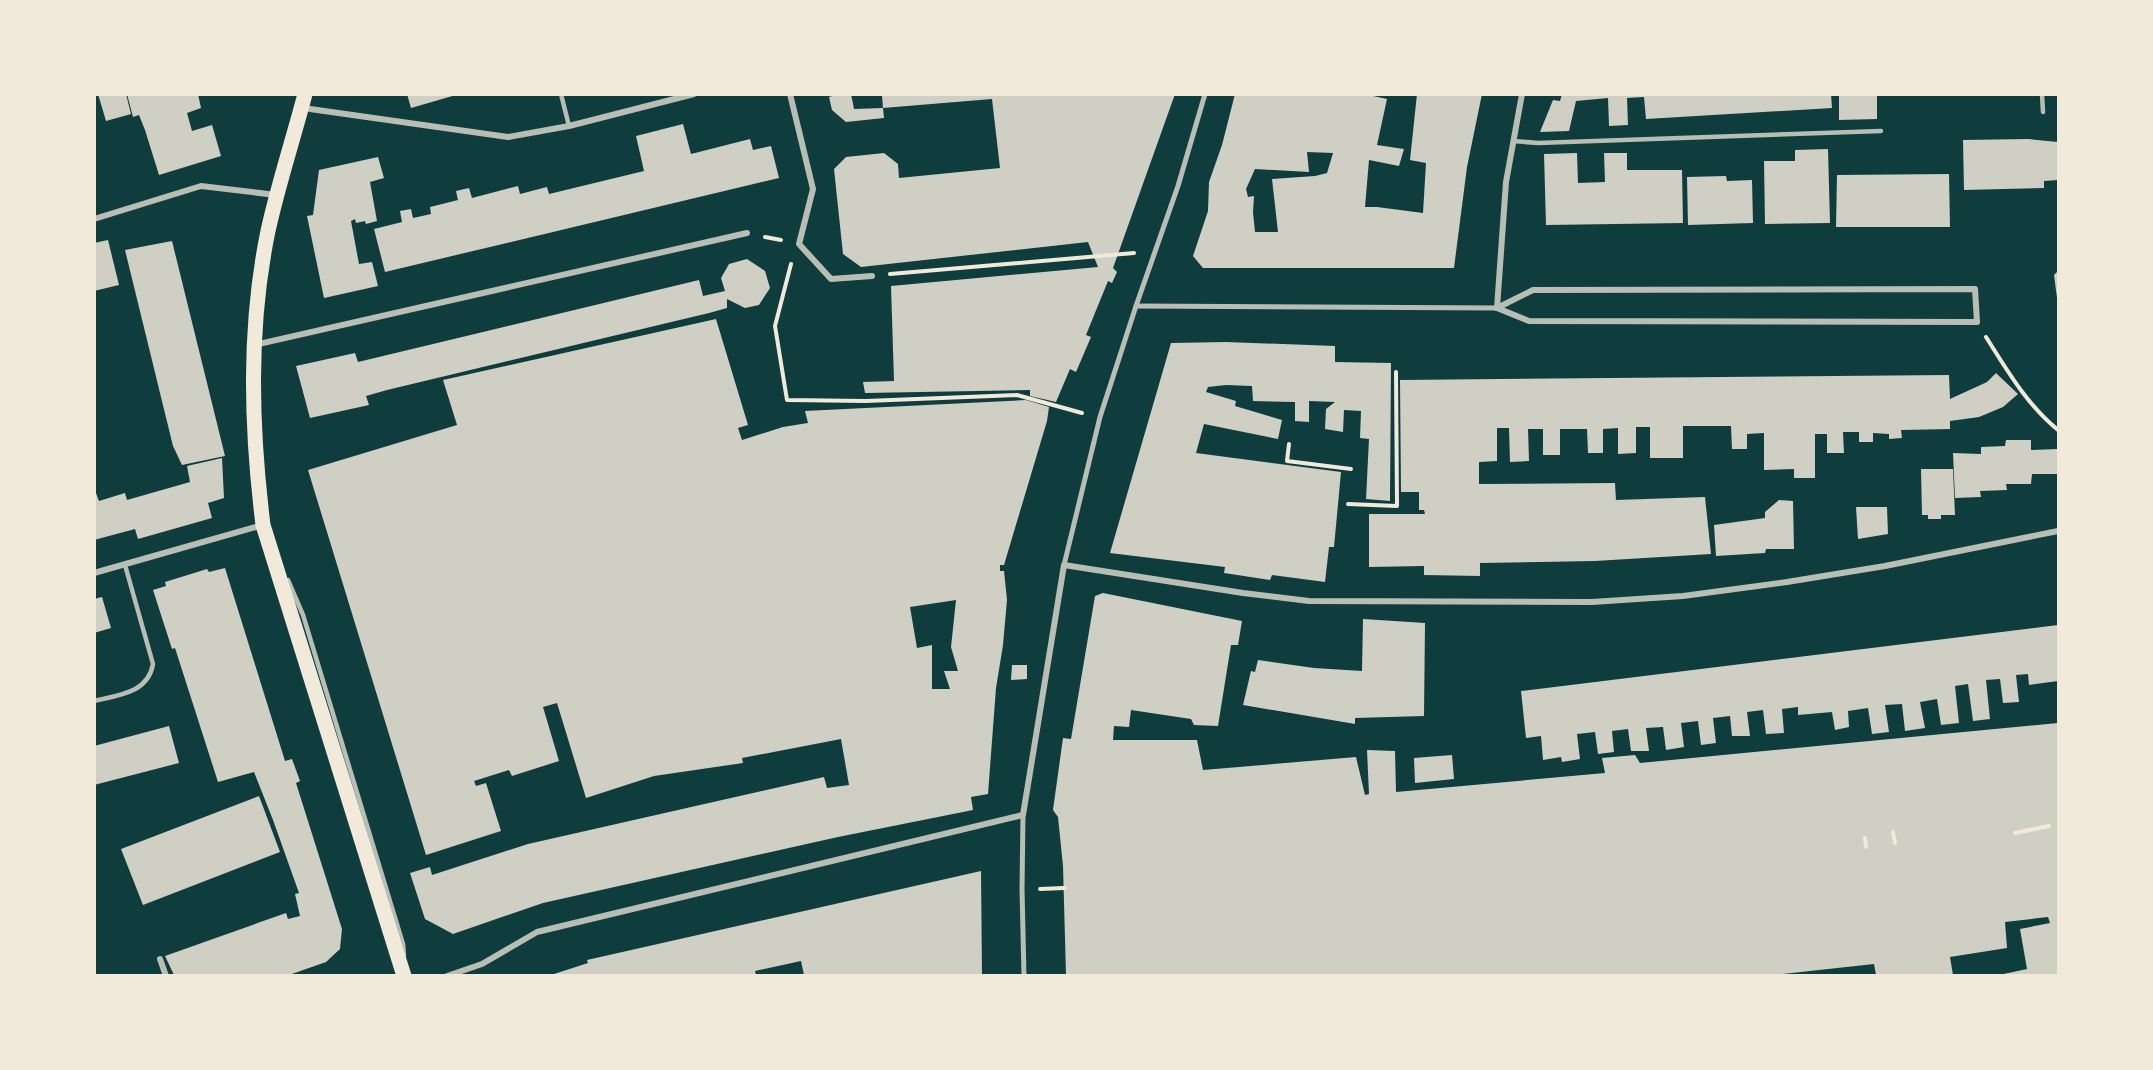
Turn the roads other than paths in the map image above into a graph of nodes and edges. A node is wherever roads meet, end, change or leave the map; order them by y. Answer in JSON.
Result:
{"nodes":[{"id":1,"x":561,"y":94,"type":"edge"},
{"id":2,"x":694,"y":94,"type":"edge"},
{"id":3,"x":790,"y":94,"type":"edge"},
{"id":4,"x":1205,"y":94,"type":"edge"},
{"id":5,"x":1522,"y":94,"type":"edge"},
{"id":6,"x":2043,"y":94,"type":"edge"},
{"id":7,"x":303,"y":101,"type":"edge"},
{"id":8,"x":2043,"y":112,"type":"dead end"},
{"id":9,"x":569,"y":126,"type":"junction"},
{"id":10,"x":1881,"y":131,"type":"dead end"},
{"id":11,"x":1513,"y":141,"type":"junction"},
{"id":12,"x":276,"y":195,"type":"junction"},
{"id":13,"x":94,"y":219,"type":"edge"},
{"id":14,"x":747,"y":233,"type":"road end"},
{"id":15,"x":872,"y":276,"type":"road end"},
{"id":16,"x":1136,"y":306,"type":"junction"},
{"id":17,"x":1497,"y":308,"type":"junction"},
{"id":18,"x":254,"y":345,"type":"junction"},
{"id":19,"x":263,"y":525,"type":"junction"},
{"id":20,"x":2058,"y":531,"type":"edge"},
{"id":21,"x":125,"y":565,"type":"junction"},
{"id":22,"x":1064,"y":565,"type":"junction"},
{"id":23,"x":94,"y":573,"type":"edge"},
{"id":24,"x":94,"y":701,"type":"edge"},
{"id":25,"x":1023,"y":815,"type":"junction"},
{"id":26,"x":160,"y":960,"type":"dead end"},
{"id":27,"x":166,"y":975,"type":"edge"},
{"id":28,"x":405,"y":975,"type":"edge"},
{"id":29,"x":447,"y":975,"type":"edge"},
{"id":30,"x":1024,"y":975,"type":"edge"}],
"edges":[{"from":1,"to":9,"type":"lane"},
{"from":2,"to":9,"type":"street"},
{"from":3,"to":15,"type":"street"},
{"from":4,"to":16,"type":"street"},
{"from":5,"to":11,"type":"street"},
{"from":6,"to":8,"type":"lane"},
{"from":7,"to":9,"type":"street"},
{"from":7,"to":12,"type":"main road"},
{"from":10,"to":11,"type":"lane"},
{"from":11,"to":17,"type":"street"},
{"from":12,"to":13,"type":"street"},
{"from":12,"to":18,"type":"main road"},
{"from":14,"to":18,"type":"street"},
{"from":16,"to":17,"type":"street"},
{"from":16,"to":22,"type":"street"},
{"from":17,"to":17,"type":"street"},
{"from":18,"to":19,"type":"main road"},
{"from":19,"to":21,"type":"street"},
{"from":19,"to":28,"type":"main road"},
{"from":19,"to":28,"type":"lane"},
{"from":20,"to":22,"type":"street"},
{"from":21,"to":23,"type":"street"},
{"from":21,"to":24,"type":"lane"},
{"from":22,"to":25,"type":"street"},
{"from":25,"to":29,"type":"street"},
{"from":25,"to":30,"type":"street"},
{"from":26,"to":27,"type":"street"}]}
